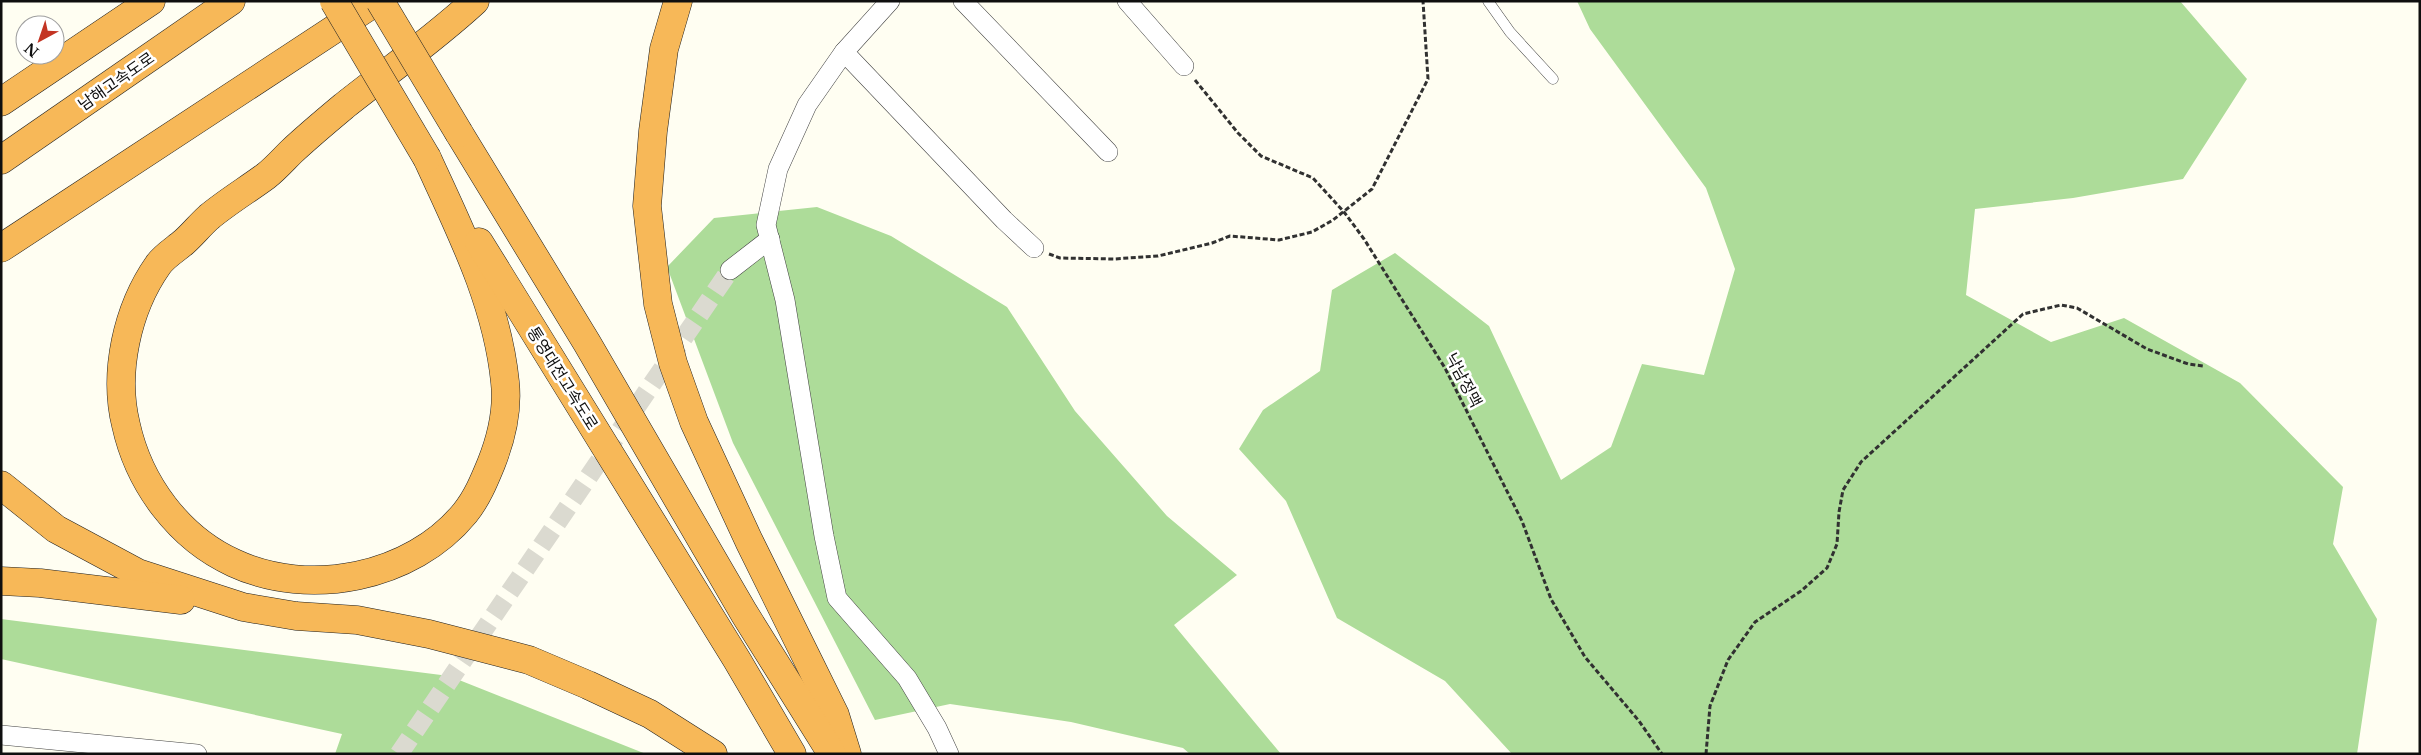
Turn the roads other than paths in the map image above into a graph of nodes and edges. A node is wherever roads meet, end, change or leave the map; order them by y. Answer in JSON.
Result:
{"nodes":[{"id":1,"x":151,"y":1,"type":"edge"},
{"id":2,"x":231,"y":1,"type":"edge"},
{"id":3,"x":334,"y":1,"type":"edge"},
{"id":4,"x":379,"y":1,"type":"edge"},
{"id":5,"x":476,"y":1,"type":"edge"},
{"id":6,"x":678,"y":1,"type":"edge"},
{"id":7,"x":890,"y":1,"type":"edge"},
{"id":8,"x":963,"y":1,"type":"edge"},
{"id":9,"x":1127,"y":1,"type":"edge"},
{"id":10,"x":1488,"y":1,"type":"edge"},
{"id":11,"x":844,"y":52,"type":"junction"},
{"id":12,"x":1184,"y":66,"type":"road end"},
{"id":13,"x":1553,"y":79,"type":"dead end"},
{"id":14,"x":1,"y":102,"type":"edge"},
{"id":15,"x":1108,"y":152,"type":"dead end"},
{"id":16,"x":427,"y":158,"type":"junction"},
{"id":17,"x":1,"y":160,"type":"edge"},
{"id":18,"x":770,"y":239,"type":"junction"},
{"id":19,"x":1,"y":248,"type":"edge"},
{"id":20,"x":1034,"y":248,"type":"road end"},
{"id":21,"x":730,"y":270,"type":"tunnel mouth"},
{"id":22,"x":1,"y":486,"type":"edge"},
{"id":23,"x":1,"y":581,"type":"edge"},
{"id":24,"x":243,"y":607,"type":"junction"},
{"id":25,"x":1,"y":735,"type":"edge"},
{"id":26,"x":197,"y":754,"type":"edge"},
{"id":27,"x":713,"y":754,"type":"edge"},
{"id":28,"x":792,"y":754,"type":"edge"},
{"id":29,"x":832,"y":754,"type":"edge"},
{"id":30,"x":847,"y":754,"type":"edge"},
{"id":31,"x":949,"y":754,"type":"edge"}],
"edges":[{"from":1,"to":14,"type":"highway"},
{"from":2,"to":17,"type":"highway","name":"남해고속도로"},
{"from":3,"to":16,"type":"highway","name":"통영대전고속도로","bridge":true},
{"from":4,"to":19,"type":"highway"},
{"from":4,"to":29,"type":"highway","bridge":true},
{"from":5,"to":16,"type":"highway"},
{"from":6,"to":30,"type":"highway"},
{"from":7,"to":11,"type":"street"},
{"from":8,"to":15,"type":"street"},
{"from":9,"to":12,"type":"street"},
{"from":10,"to":13,"type":"lane"},
{"from":11,"to":18,"type":"street"},
{"from":11,"to":20,"type":"street"},
{"from":16,"to":28,"type":"highway","name":"통영대전고속도로"},
{"from":18,"to":21,"type":"street"},
{"from":18,"to":31,"type":"street"},
{"from":22,"to":24,"type":"highway"},
{"from":23,"to":24,"type":"highway"},
{"from":24,"to":27,"type":"highway"},
{"from":25,"to":26,"type":"street"}]}
